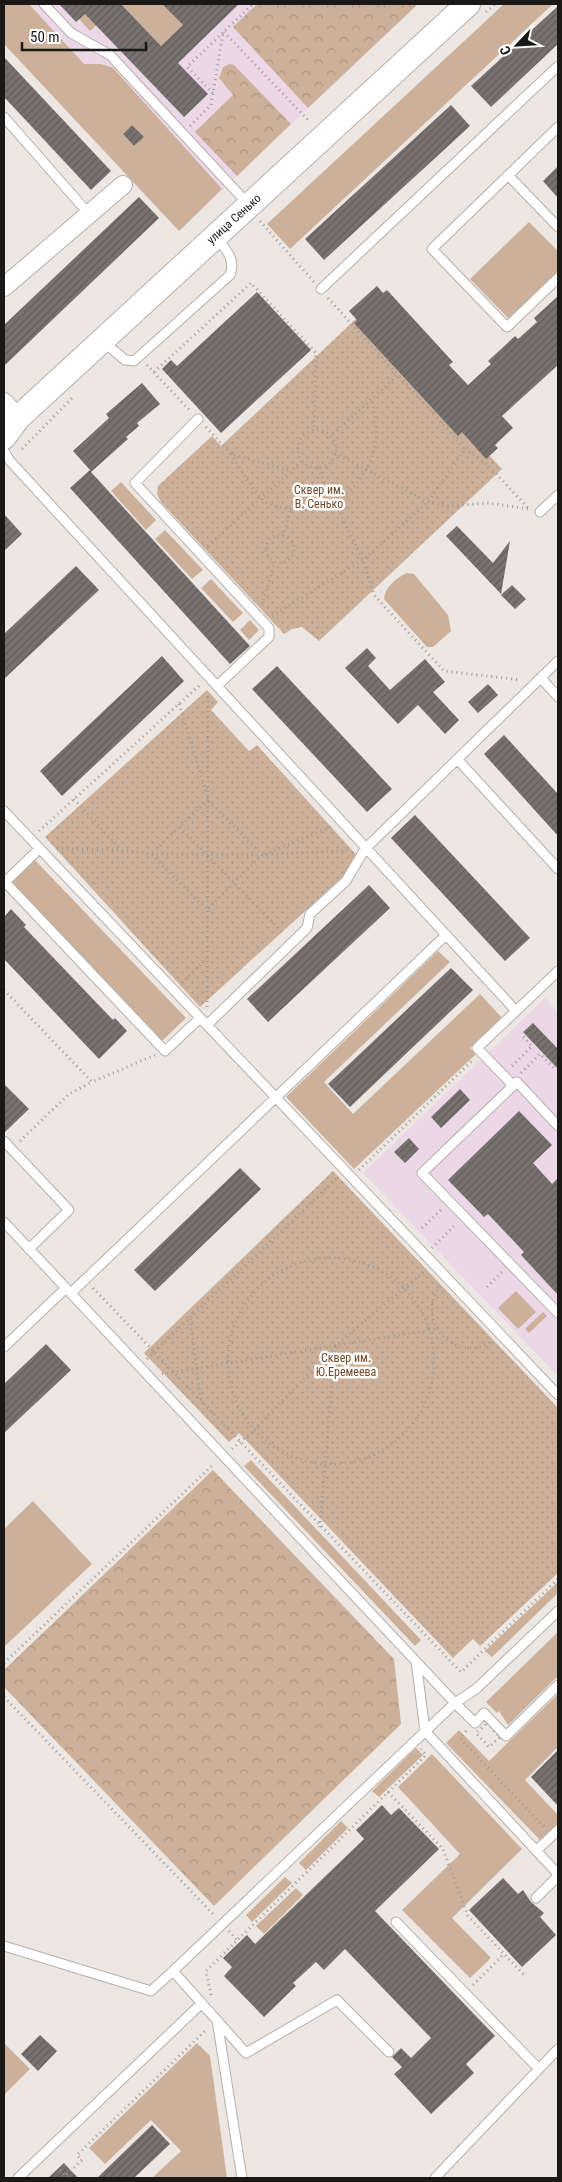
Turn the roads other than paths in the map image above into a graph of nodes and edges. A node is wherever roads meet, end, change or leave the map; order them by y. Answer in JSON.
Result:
{"nodes":[{"id":1,"x":44,"y":4,"type":"edge"},
{"id":2,"x":468,"y":4,"type":"edge"},
{"id":3,"x":558,"y":66,"type":"edge"},
{"id":4,"x":4,"y":117,"type":"edge"},
{"id":5,"x":558,"y":126,"type":"edge"},
{"id":6,"x":509,"y":176,"type":"junction"},
{"id":7,"x":123,"y":185,"type":"dead end"},
{"id":8,"x":249,"y":205,"type":"junction"},
{"id":9,"x":89,"y":214,"type":"junction"},
{"id":10,"x":558,"y":227,"type":"edge"},
{"id":11,"x":215,"y":236,"type":"junction"},
{"id":12,"x":558,"y":278,"type":"edge"},
{"id":13,"x":4,"y":288,"type":"edge"},
{"id":14,"x":321,"y":289,"type":"dead end"},
{"id":15,"x":102,"y":340,"type":"junction"},
{"id":16,"x":11,"y":410,"type":"edge"},
{"id":17,"x":198,"y":419,"type":"dead end"},
{"id":18,"x":4,"y":437,"type":"edge"},
{"id":19,"x":4,"y":451,"type":"edge"},
{"id":20,"x":558,"y":495,"type":"edge"},
{"id":21,"x":540,"y":512,"type":"road end"},
{"id":22,"x":558,"y":661,"type":"edge"},
{"id":23,"x":538,"y":680,"type":"junction"},
{"id":24,"x":217,"y":686,"type":"junction"},
{"id":25,"x":558,"y":697,"type":"edge"},
{"id":26,"x":458,"y":760,"type":"junction"},
{"id":27,"x":4,"y":811,"type":"edge"},
{"id":28,"x":39,"y":849,"type":"junction"},
{"id":29,"x":365,"y":849,"type":"junction"},
{"id":30,"x":558,"y":869,"type":"edge"},
{"id":31,"x":4,"y":883,"type":"edge"},
{"id":32,"x":445,"y":936,"type":"junction"},
{"id":33,"x":558,"y":971,"type":"edge"},
{"id":34,"x":516,"y":1011,"type":"junction"},
{"id":35,"x":200,"y":1018,"type":"junction"},
{"id":36,"x":206,"y":1025,"type":"junction"},
{"id":37,"x":513,"y":1085,"type":"junction"},
{"id":38,"x":276,"y":1098,"type":"junction"},
{"id":39,"x":558,"y":1126,"type":"edge"},
{"id":40,"x":4,"y":1141,"type":"edge"},
{"id":41,"x":4,"y":1222,"type":"edge"},
{"id":42,"x":29,"y":1249,"type":"junction"},
{"id":43,"x":68,"y":1291,"type":"junction"},
{"id":44,"x":558,"y":1313,"type":"edge"},
{"id":45,"x":4,"y":1347,"type":"edge"},
{"id":46,"x":558,"y":1394,"type":"edge"},
{"id":47,"x":558,"y":1611,"type":"edge"},
{"id":48,"x":416,"y":1661,"type":"junction"},
{"id":49,"x":558,"y":1685,"type":"edge"},
{"id":50,"x":455,"y":1703,"type":"junction"},
{"id":51,"x":425,"y":1732,"type":"junction"},
{"id":52,"x":555,"y":1832,"type":"edge"},
{"id":53,"x":536,"y":1851,"type":"junction"},
{"id":54,"x":558,"y":1875,"type":"edge"},
{"id":55,"x":536,"y":1898,"type":"dead end"},
{"id":56,"x":396,"y":1922,"type":"dead end"},
{"id":57,"x":4,"y":1946,"type":"edge"},
{"id":58,"x":173,"y":1970,"type":"junction"},
{"id":59,"x":202,"y":2004,"type":"junction"},
{"id":60,"x":217,"y":2020,"type":"junction"},
{"id":61,"x":558,"y":2049,"type":"edge"},
{"id":62,"x":389,"y":2052,"type":"dead end"},
{"id":63,"x":539,"y":2069,"type":"junction"},
{"id":64,"x":18,"y":2178,"type":"edge"},
{"id":65,"x":242,"y":2178,"type":"edge"},
{"id":66,"x":435,"y":2178,"type":"edge"}],
"edges":[{"from":1,"to":8,"type":"lane"},
{"from":2,"to":8,"type":"street","name":"улица Сенько"},
{"from":3,"to":14,"type":"lane"},
{"from":4,"to":9,"type":"lane"},
{"from":5,"to":6,"type":"lane"},
{"from":6,"to":10,"type":"lane"},
{"from":6,"to":12,"type":"lane"},
{"from":7,"to":9,"type":"street"},
{"from":8,"to":11,"type":"street","name":"улица Сенько"},
{"from":9,"to":13,"type":"street"},
{"from":11,"to":15,"type":"street","name":"улица Сенько"},
{"from":11,"to":15,"type":"lane"},
{"from":15,"to":16,"type":"street","name":"улица Сенько"},
{"from":16,"to":18,"type":"street","name":"улица Сенько"},
{"from":17,"to":24,"type":"lane"},
{"from":19,"to":24,"type":"lane"},
{"from":20,"to":21,"type":"lane"},
{"from":22,"to":23,"type":"lane"},
{"from":23,"to":25,"type":"lane"},
{"from":23,"to":26,"type":"lane"},
{"from":24,"to":29,"type":"lane"},
{"from":26,"to":29,"type":"lane"},
{"from":26,"to":30,"type":"lane"},
{"from":27,"to":28,"type":"lane"},
{"from":28,"to":31,"type":"lane"},
{"from":28,"to":35,"type":"lane"},
{"from":29,"to":32,"type":"lane"},
{"from":29,"to":36,"type":"lane"},
{"from":31,"to":35,"type":"lane"},
{"from":32,"to":34,"type":"lane"},
{"from":32,"to":38,"type":"lane"},
{"from":33,"to":34,"type":"lane"},
{"from":34,"to":37,"type":"lane"},
{"from":35,"to":36,"type":"lane"},
{"from":36,"to":38,"type":"lane"},
{"from":37,"to":39,"type":"lane"},
{"from":37,"to":44,"type":"lane"},
{"from":38,"to":43,"type":"lane"},
{"from":38,"to":46,"type":"lane"},
{"from":40,"to":42,"type":"lane"},
{"from":41,"to":42,"type":"lane"},
{"from":42,"to":43,"type":"lane"},
{"from":43,"to":45,"type":"lane"},
{"from":43,"to":48,"type":"lane"},
{"from":47,"to":50,"type":"lane"},
{"from":48,"to":50,"type":"lane"},
{"from":48,"to":51,"type":"lane"},
{"from":49,"to":50,"type":"lane"},
{"from":50,"to":51,"type":"lane"},
{"from":51,"to":53,"type":"lane"},
{"from":51,"to":58,"type":"lane"},
{"from":52,"to":53,"type":"lane"},
{"from":53,"to":54,"type":"lane"},
{"from":54,"to":55,"type":"lane"},
{"from":56,"to":63,"type":"lane"},
{"from":57,"to":58,"type":"lane"},
{"from":58,"to":59,"type":"lane"},
{"from":59,"to":60,"type":"lane"},
{"from":59,"to":64,"type":"lane"},
{"from":60,"to":62,"type":"lane"},
{"from":60,"to":65,"type":"lane"},
{"from":61,"to":63,"type":"lane"},
{"from":63,"to":66,"type":"lane"}]}
